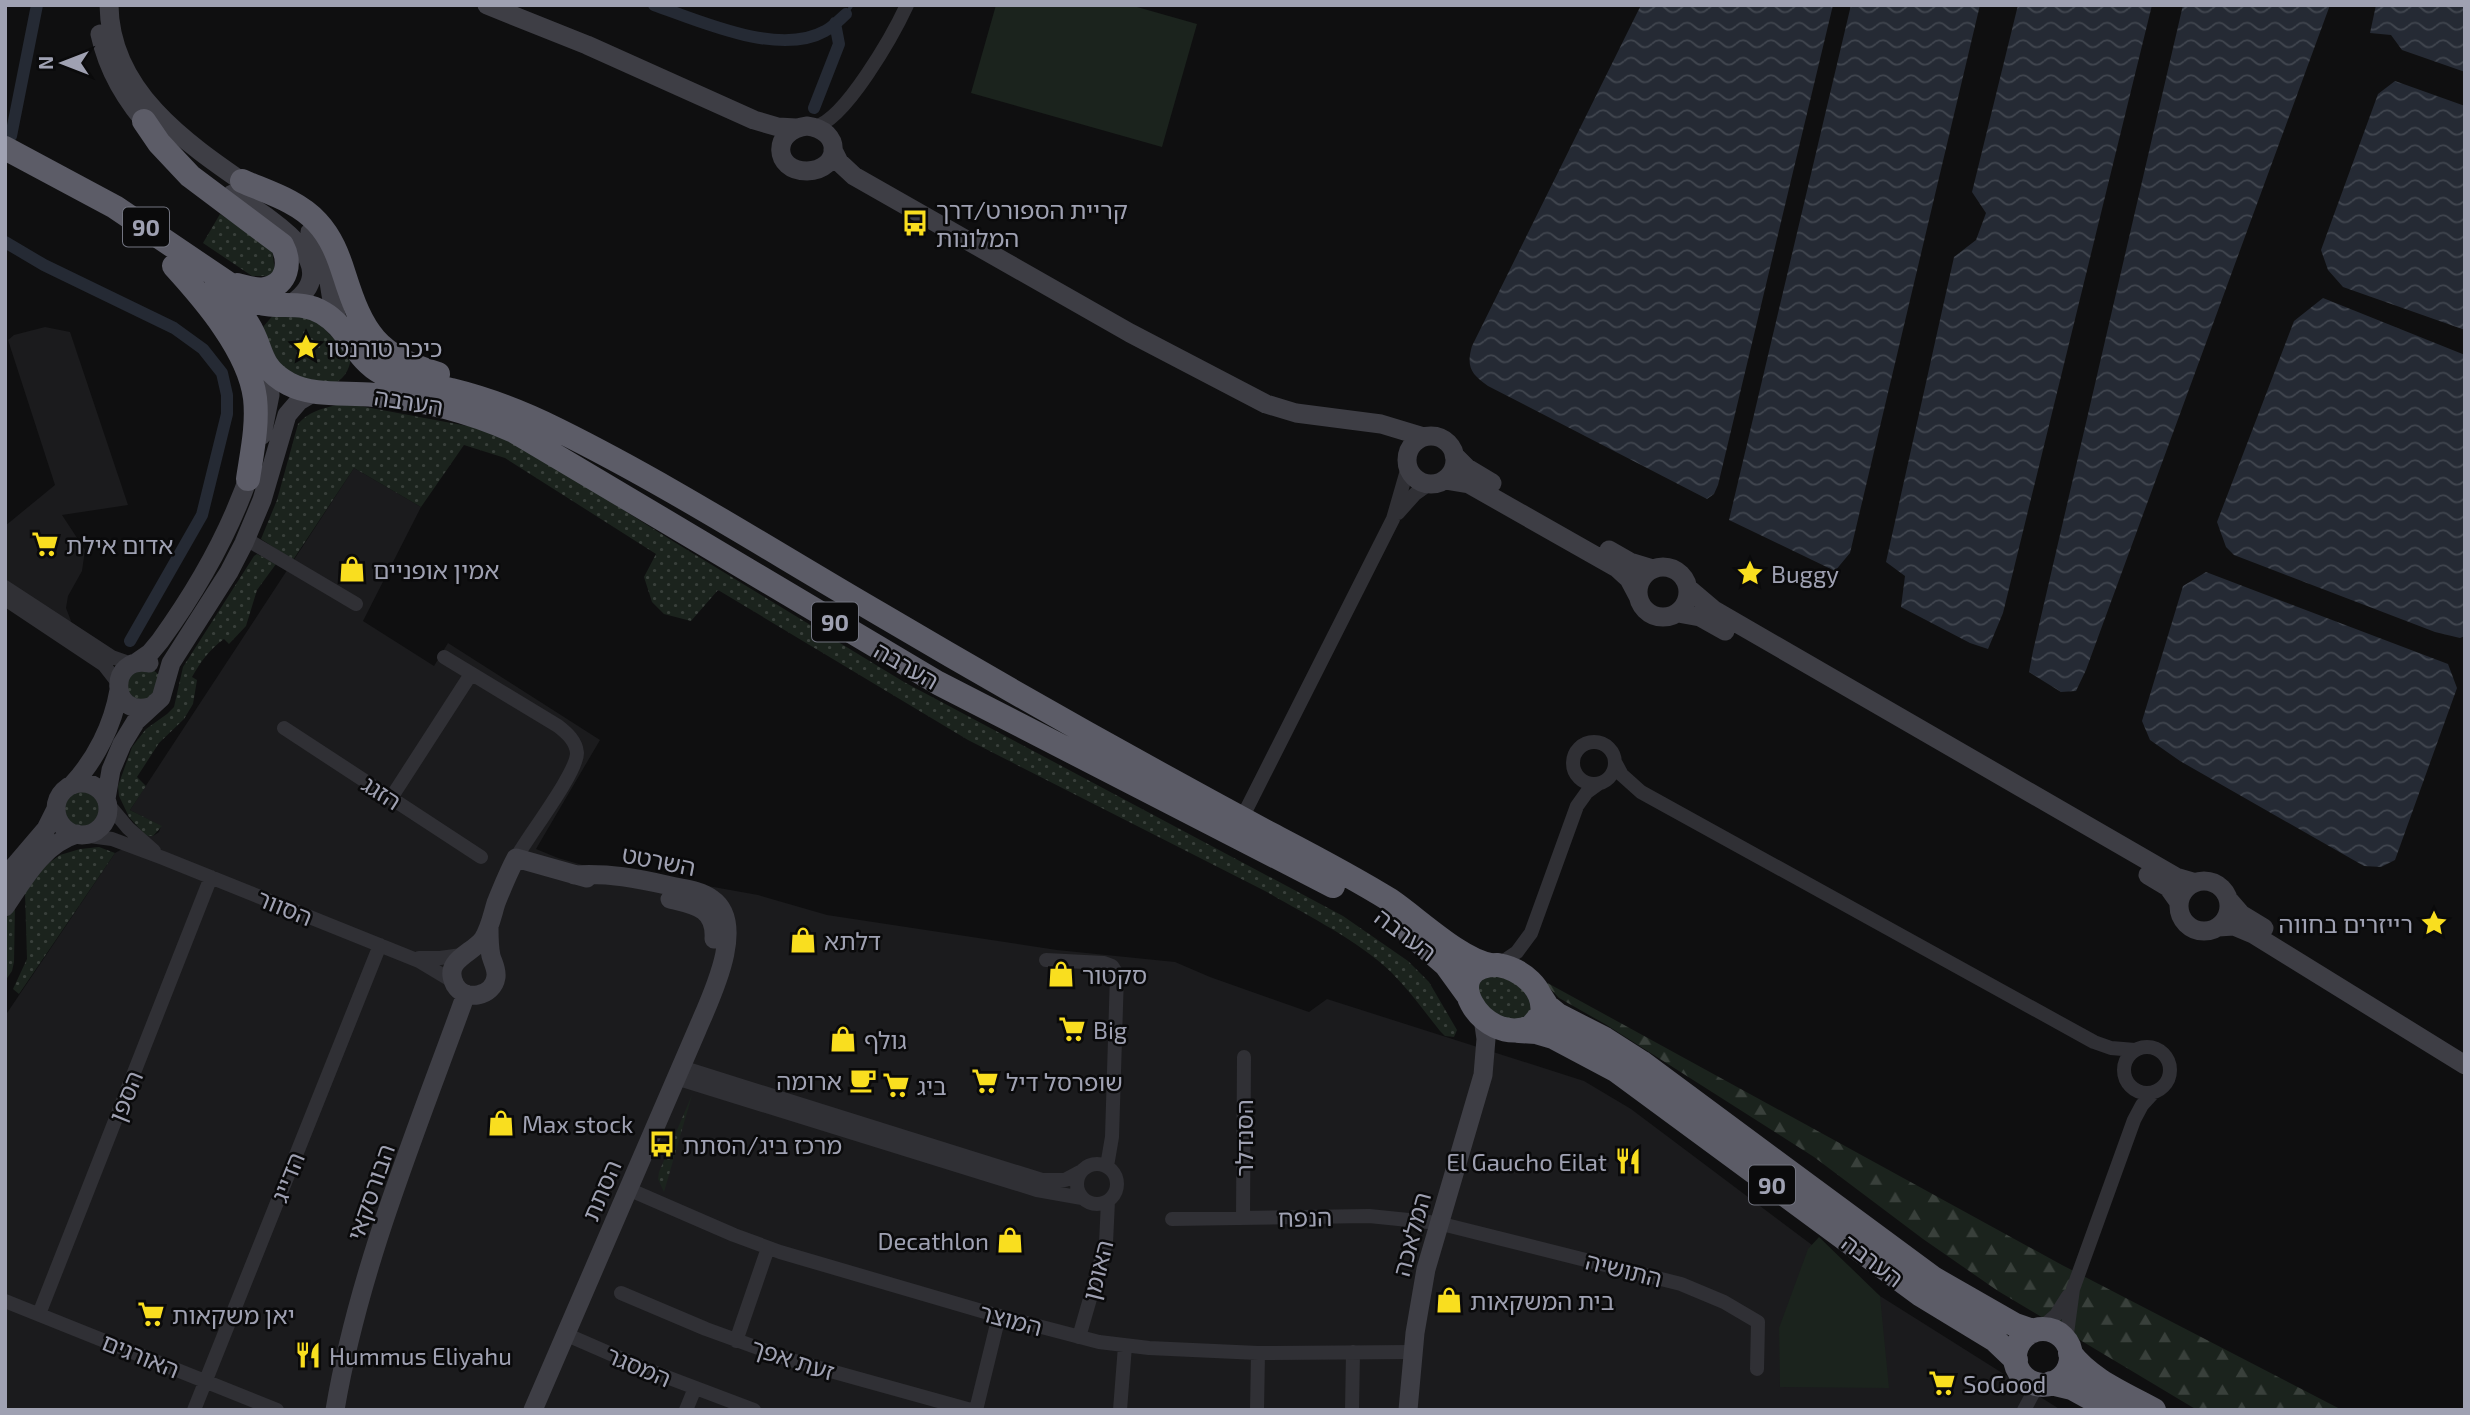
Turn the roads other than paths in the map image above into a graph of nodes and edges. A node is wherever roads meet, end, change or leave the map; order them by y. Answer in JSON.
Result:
{"nodes":[{"id":1,"x":99,"y":5,"type":"edge"},
{"id":2,"x":109,"y":5,"type":"edge"},
{"id":3,"x":487,"y":5,"type":"edge"},
{"id":4,"x":907,"y":5,"type":"edge"},
{"id":5,"x":748,"y":117,"type":"junction"},
{"id":6,"x":144,"y":121,"type":"junction"},
{"id":7,"x":818,"y":135,"type":"junction"},
{"id":8,"x":5,"y":148,"type":"edge"},
{"id":9,"x":780,"y":153,"type":"junction"},
{"id":10,"x":5,"y":166,"type":"edge"},
{"id":11,"x":812,"y":170,"type":"junction"},
{"id":12,"x":854,"y":176,"type":"junction"},
{"id":13,"x":242,"y":181,"type":"junction"},
{"id":14,"x":174,"y":266,"type":"junction"},
{"id":15,"x":220,"y":278,"type":"junction"},
{"id":16,"x":286,"y":305,"type":"junction"},
{"id":17,"x":347,"y":336,"type":"junction"},
{"id":18,"x":257,"y":341,"type":"junction"},
{"id":19,"x":268,"y":367,"type":"junction"},
{"id":20,"x":318,"y":392,"type":"junction"},
{"id":21,"x":527,"y":415,"type":"junction"},
{"id":22,"x":1373,"y":423,"type":"junction"},
{"id":23,"x":1424,"y":437,"type":"junction"},
{"id":24,"x":1454,"y":455,"type":"junction"},
{"id":25,"x":1408,"y":464,"type":"junction"},
{"id":26,"x":248,"y":479,"type":"junction"},
{"id":27,"x":1437,"y":482,"type":"junction"},
{"id":28,"x":1393,"y":519,"type":"junction"},
{"id":29,"x":246,"y":539,"type":"junction"},
{"id":30,"x":1653,"y":569,"type":"junction"},
{"id":31,"x":5,"y":587,"type":"edge"},
{"id":32,"x":1688,"y":588,"type":"junction"},
{"id":33,"x":1638,"y":596,"type":"junction"},
{"id":34,"x":5,"y":599,"type":"edge"},
{"id":35,"x":356,"y":604,"type":"dead end"},
{"id":36,"x":1678,"y":613,"type":"junction"},
{"id":37,"x":444,"y":657,"type":"dead end"},
{"id":38,"x":135,"y":663,"type":"junction"},
{"id":39,"x":471,"y":674,"type":"junction"},
{"id":40,"x":165,"y":685,"type":"junction"},
{"id":41,"x":119,"y":686,"type":"junction"},
{"id":42,"x":150,"y":707,"type":"junction"},
{"id":43,"x":284,"y":728,"type":"dead end"},
{"id":44,"x":1615,"y":762,"type":"junction"},
{"id":45,"x":1578,"y":777,"type":"junction"},
{"id":46,"x":1601,"y":783,"type":"junction"},
{"id":47,"x":72,"y":785,"type":"junction"},
{"id":48,"x":1641,"y":792,"type":"junction"},
{"id":49,"x":391,"y":798,"type":"junction"},
{"id":50,"x":107,"y":801,"type":"junction"},
{"id":51,"x":1577,"y":806,"type":"junction"},
{"id":52,"x":57,"y":809,"type":"junction"},
{"id":53,"x":1242,"y":818,"type":"junction"},
{"id":54,"x":80,"y":835,"type":"junction"},
{"id":55,"x":481,"y":857,"type":"dead end"},
{"id":56,"x":163,"y":858,"type":"junction"},
{"id":57,"x":516,"y":858,"type":"junction"},
{"id":58,"x":5,"y":877,"type":"edge"},
{"id":59,"x":211,"y":877,"type":"junction"},
{"id":60,"x":2193,"y":882,"type":"junction"},
{"id":61,"x":2228,"y":899,"type":"junction"},
{"id":62,"x":2178,"y":901,"type":"junction"},
{"id":63,"x":5,"y":907,"type":"edge"},
{"id":64,"x":2218,"y":927,"type":"junction"},
{"id":65,"x":489,"y":928,"type":"junction"},
{"id":66,"x":1531,"y":933,"type":"junction"},
{"id":67,"x":380,"y":945,"type":"junction"},
{"id":68,"x":466,"y":953,"type":"junction"},
{"id":69,"x":407,"y":956,"type":"junction"},
{"id":70,"x":1046,"y":960,"type":"dead end"},
{"id":71,"x":493,"y":961,"type":"junction"},
{"id":72,"x":1494,"y":965,"type":"junction"},
{"id":73,"x":460,"y":988,"type":"junction"},
{"id":74,"x":713,"y":989,"type":"joint"},
{"id":75,"x":1536,"y":989,"type":"junction"},
{"id":76,"x":1467,"y":994,"type":"junction"},
{"id":77,"x":1483,"y":1018,"type":"junction"},
{"id":78,"x":1517,"y":1031,"type":"junction"},
{"id":79,"x":2094,"y":1042,"type":"junction"},
{"id":80,"x":2136,"y":1050,"type":"junction"},
{"id":81,"x":2465,"y":1050,"type":"edge"},
{"id":82,"x":1244,"y":1057,"type":"dead end"},
{"id":83,"x":2465,"y":1065,"type":"edge"},
{"id":84,"x":679,"y":1073,"type":"junction"},
{"id":85,"x":2124,"y":1073,"type":"junction"},
{"id":86,"x":1483,"y":1075,"type":"junction"},
{"id":87,"x":2132,"y":1087,"type":"junction"},
{"id":88,"x":2153,"y":1093,"type":"junction"},
{"id":89,"x":2134,"y":1120,"type":"junction"},
{"id":90,"x":1107,"y":1166,"type":"junction"},
{"id":91,"x":1080,"y":1172,"type":"junction"},
{"id":92,"x":628,"y":1189,"type":"junction"},
{"id":93,"x":1082,"y":1198,"type":"junction"},
{"id":94,"x":1108,"y":1201,"type":"junction"},
{"id":95,"x":1243,"y":1218,"type":"junction"},
{"id":96,"x":1171,"y":1219,"type":"dead end"},
{"id":97,"x":1438,"y":1223,"type":"junction"},
{"id":98,"x":768,"y":1248,"type":"junction"},
{"id":99,"x":2073,"y":1289,"type":"junction"},
{"id":100,"x":621,"y":1293,"type":"dead end"},
{"id":101,"x":5,"y":1301,"type":"edge"},
{"id":102,"x":39,"y":1314,"type":"junction"},
{"id":103,"x":999,"y":1316,"type":"junction"},
{"id":104,"x":2037,"y":1330,"type":"junction"},
{"id":105,"x":565,"y":1334,"type":"junction"},
{"id":106,"x":1079,"y":1338,"type":"junction"},
{"id":107,"x":736,"y":1340,"type":"junction"},
{"id":108,"x":1125,"y":1346,"type":"junction"},
{"id":109,"x":2068,"y":1347,"type":"junction"},
{"id":110,"x":1353,"y":1352,"type":"junction"},
{"id":111,"x":1413,"y":1352,"type":"junction"},
{"id":112,"x":1258,"y":1353,"type":"junction"},
{"id":113,"x":2016,"y":1360,"type":"junction"},
{"id":114,"x":1757,"y":1369,"type":"dead end"},
{"id":115,"x":205,"y":1381,"type":"junction"},
{"id":116,"x":2044,"y":1384,"type":"junction"},
{"id":117,"x":695,"y":1388,"type":"junction"},
{"id":118,"x":194,"y":1410,"type":"edge"},
{"id":119,"x":277,"y":1410,"type":"edge"},
{"id":120,"x":335,"y":1410,"type":"edge"},
{"id":121,"x":533,"y":1410,"type":"edge"},
{"id":122,"x":686,"y":1410,"type":"edge"},
{"id":123,"x":754,"y":1410,"type":"edge"},
{"id":124,"x":973,"y":1410,"type":"edge"},
{"id":125,"x":1120,"y":1410,"type":"edge"},
{"id":126,"x":1257,"y":1410,"type":"edge"},
{"id":127,"x":1352,"y":1410,"type":"edge"},
{"id":128,"x":1408,"y":1410,"type":"edge"},
{"id":129,"x":2024,"y":1410,"type":"edge"},
{"id":130,"x":2112,"y":1410,"type":"edge"},
{"id":131,"x":2154,"y":1410,"type":"edge"}],
"edges":[{"from":1,"to":6,"type":"street"},
{"from":2,"to":13,"type":"street"},
{"from":3,"to":5,"type":"street"},
{"from":4,"to":7,"type":"street"},
{"from":5,"to":7,"type":"street"},
{"from":5,"to":9,"type":"street"},
{"from":6,"to":15,"type":"highway"},
{"from":6,"to":16,"type":"street"},
{"from":7,"to":9,"type":"street"},
{"from":7,"to":11,"type":"street"},
{"from":7,"to":12,"type":"street"},
{"from":8,"to":15,"type":"highway","name":"הערבה","number":"90"},
{"from":9,"to":11,"type":"street"},
{"from":10,"to":14,"type":"highway","number":"90"},
{"from":11,"to":12,"type":"street"},
{"from":12,"to":22,"type":"street"},
{"from":13,"to":17,"type":"street"},
{"from":13,"to":21,"type":"highway"},
{"from":14,"to":18,"type":"highway","number":"90"},
{"from":14,"to":26,"type":"highway"},
{"from":15,"to":16,"type":"highway","name":"הערבה","number":"90"},
{"from":16,"to":17,"type":"highway","name":"הערבה","number":"90"},
{"from":16,"to":18,"type":"highway"},
{"from":17,"to":20,"type":"highway","name":"הערבה"},
{"from":17,"to":21,"type":"highway","name":"הערבה","number":"90"},
{"from":18,"to":19,"type":"highway","number":"90"},
{"from":19,"to":20,"type":"highway","name":"הערבה","number":"90"},
{"from":19,"to":26,"type":"street"},
{"from":20,"to":29,"type":"street"},
{"from":20,"to":76,"type":"highway","name":"הערבה","number":"90"},
{"from":21,"to":53,"type":"highway","name":"הערבה","number":"90"},
{"from":22,"to":23,"type":"street"},
{"from":22,"to":25,"type":"street"},
{"from":23,"to":24,"type":"street"},
{"from":23,"to":25,"type":"street"},
{"from":24,"to":27,"type":"street"},
{"from":24,"to":30,"type":"street"},
{"from":25,"to":27,"type":"street"},
{"from":25,"to":28,"type":"street"},
{"from":26,"to":38,"type":"street"},
{"from":27,"to":28,"type":"street"},
{"from":27,"to":33,"type":"street"},
{"from":28,"to":53,"type":"street"},
{"from":29,"to":35,"type":"street"},
{"from":29,"to":40,"type":"street"},
{"from":30,"to":32,"type":"street"},
{"from":30,"to":33,"type":"street"},
{"from":31,"to":38,"type":"street"},
{"from":32,"to":36,"type":"street"},
{"from":32,"to":60,"type":"street"},
{"from":33,"to":36,"type":"street"},
{"from":34,"to":41,"type":"street"},
{"from":36,"to":62,"type":"street"},
{"from":37,"to":39,"type":"street"},
{"from":38,"to":40,"type":"street"},
{"from":38,"to":41,"type":"street"},
{"from":39,"to":49,"type":"street"},
{"from":39,"to":57,"type":"street","name":"הבורסקאי"},
{"from":40,"to":42,"type":"street"},
{"from":41,"to":42,"type":"street"},
{"from":41,"to":47,"type":"street"},
{"from":42,"to":50,"type":"street"},
{"from":43,"to":49,"type":"street","name":"הזגג"},
{"from":44,"to":45,"type":"street"},
{"from":44,"to":46,"type":"street"},
{"from":44,"to":48,"type":"street"},
{"from":45,"to":46,"type":"street"},
{"from":45,"to":51,"type":"street"},
{"from":46,"to":48,"type":"street"},
{"from":46,"to":51,"type":"street"},
{"from":47,"to":50,"type":"street"},
{"from":47,"to":52,"type":"street"},
{"from":48,"to":79,"type":"street"},
{"from":49,"to":55,"type":"street","name":"הזגג"},
{"from":50,"to":54,"type":"street"},
{"from":50,"to":56,"type":"street","name":"הסוור"},
{"from":51,"to":66,"type":"street"},
{"from":52,"to":54,"type":"street"},
{"from":52,"to":58,"type":"street"},
{"from":53,"to":72,"type":"highway","name":"הערבה","number":"90"},
{"from":54,"to":56,"type":"street","name":"הסוור"},
{"from":54,"to":63,"type":"street"},
{"from":56,"to":59,"type":"street","name":"הסוור"},
{"from":57,"to":65,"type":"street","name":"הבורסקאי"},
{"from":57,"to":74,"type":"street","name":"השרטט"},
{"from":59,"to":67,"type":"street","name":"הסוור"},
{"from":59,"to":102,"type":"street","name":"הספן"},
{"from":60,"to":61,"type":"street"},
{"from":60,"to":62,"type":"street"},
{"from":61,"to":64,"type":"street"},
{"from":61,"to":81,"type":"street"},
{"from":62,"to":64,"type":"street"},
{"from":64,"to":83,"type":"street"},
{"from":65,"to":68,"type":"street","name":"הבורסקאי"},
{"from":65,"to":71,"type":"street","name":"הבורסקאי"},
{"from":66,"to":72,"type":"street"},
{"from":66,"to":75,"type":"street"},
{"from":67,"to":69,"type":"street","name":"הסוור"},
{"from":67,"to":115,"type":"street","name":"הדייג"},
{"from":68,"to":69,"type":"street","name":"הסוור"},
{"from":68,"to":71,"type":"street"},
{"from":68,"to":73,"type":"street","name":"הבורסקאי"},
{"from":69,"to":73,"type":"street","name":"הסוור"},
{"from":70,"to":90,"type":"street"},
{"from":71,"to":73,"type":"street","name":"הבורסקאי"},
{"from":72,"to":75,"type":"highway","number":"90"},
{"from":72,"to":76,"type":"highway"},
{"from":73,"to":120,"type":"street","name":"הבורסקאי"},
{"from":74,"to":84,"type":"street","name":"הסתת"},
{"from":75,"to":78,"type":"highway"},
{"from":75,"to":104,"type":"highway","name":"הערבה","number":"90"},
{"from":76,"to":77,"type":"highway","number":"90"},
{"from":77,"to":78,"type":"highway","number":"90"},
{"from":77,"to":86,"type":"street","name":"המלאכה"},
{"from":78,"to":86,"type":"street","name":"המלאכה"},
{"from":78,"to":113,"type":"highway","name":"הערבה","number":"90"},
{"from":79,"to":80,"type":"street"},
{"from":79,"to":85,"type":"street"},
{"from":80,"to":85,"type":"street"},
{"from":80,"to":88,"type":"street"},
{"from":82,"to":95,"type":"street","name":"הסנדלר"},
{"from":84,"to":91,"type":"street"},
{"from":84,"to":92,"type":"street","name":"הסתת"},
{"from":84,"to":93,"type":"street"},
{"from":85,"to":87,"type":"street"},
{"from":86,"to":97,"type":"street","name":"המלאכה"},
{"from":87,"to":88,"type":"street"},
{"from":87,"to":89,"type":"street"},
{"from":88,"to":89,"type":"street"},
{"from":89,"to":99,"type":"street"},
{"from":90,"to":91,"type":"street"},
{"from":90,"to":94,"type":"street"},
{"from":91,"to":93,"type":"street"},
{"from":92,"to":98,"type":"street","name":"המוצר"},
{"from":92,"to":105,"type":"street","name":"הסתת"},
{"from":93,"to":94,"type":"street"},
{"from":94,"to":106,"type":"street","name":"האומן"},
{"from":95,"to":96,"type":"street","name":"הנפח"},
{"from":95,"to":97,"type":"street","name":"הנפח"},
{"from":97,"to":111,"type":"street","name":"המלאכה"},
{"from":97,"to":114,"type":"street","name":"התושיה"},
{"from":98,"to":103,"type":"street","name":"המוצר"},
{"from":98,"to":107,"type":"street"},
{"from":99,"to":104,"type":"street"},
{"from":99,"to":109,"type":"street"},
{"from":100,"to":107,"type":"street","name":"זעת אפך"},
{"from":101,"to":102,"type":"street","name":"האורגים"},
{"from":102,"to":115,"type":"street","name":"האורגים"},
{"from":103,"to":106,"type":"street","name":"המוצר"},
{"from":103,"to":124,"type":"street"},
{"from":104,"to":109,"type":"highway"},
{"from":104,"to":113,"type":"highway"},
{"from":105,"to":117,"type":"street","name":"המסגר"},
{"from":105,"to":121,"type":"street","name":"הסתת"},
{"from":106,"to":108,"type":"street","name":"המוצר"},
{"from":107,"to":124,"type":"street","name":"זעת אפך"},
{"from":108,"to":112,"type":"street","name":"המוצר"},
{"from":108,"to":125,"type":"street"},
{"from":109,"to":116,"type":"highway"},
{"from":109,"to":131,"type":"highway"},
{"from":110,"to":111,"type":"street","name":"המוצר"},
{"from":110,"to":112,"type":"street","name":"המוצר"},
{"from":110,"to":127,"type":"street"},
{"from":111,"to":128,"type":"street","name":"המלאכה"},
{"from":112,"to":126,"type":"street"},
{"from":113,"to":116,"type":"highway"},
{"from":115,"to":118,"type":"street","name":"הדייג"},
{"from":115,"to":119,"type":"street","name":"האורגים"},
{"from":116,"to":129,"type":"street"},
{"from":116,"to":130,"type":"highway"},
{"from":117,"to":122,"type":"street"},
{"from":117,"to":123,"type":"street","name":"המסגר"}]}
